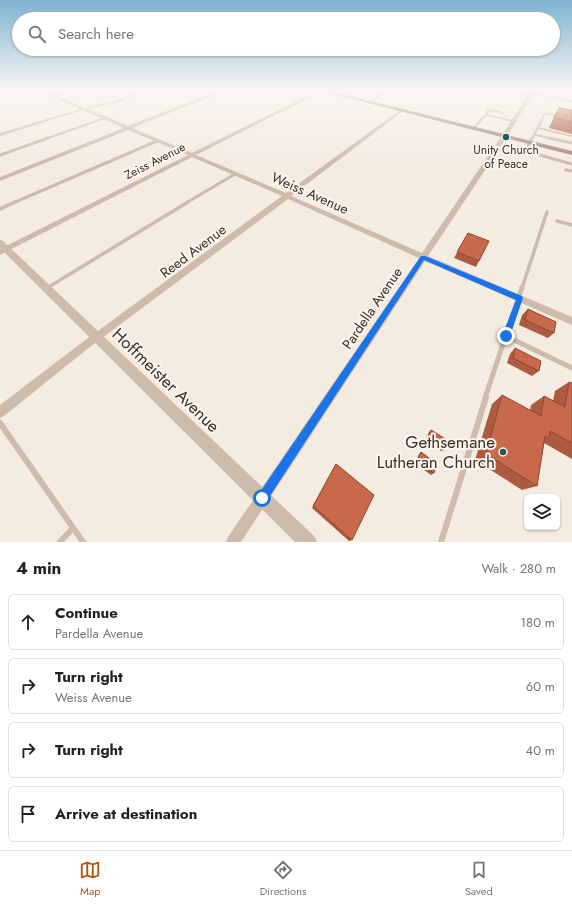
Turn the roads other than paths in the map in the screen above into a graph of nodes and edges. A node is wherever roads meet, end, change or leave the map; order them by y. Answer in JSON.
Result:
{"nodes":[{"id":1,"x":66,"y":114,"type":"edge"},
{"id":2,"x":96,"y":114,"type":"edge"},
{"id":3,"x":163,"y":114,"type":"edge"},
{"id":4,"x":270,"y":114,"type":"edge"},
{"id":5,"x":396,"y":114,"type":"edge"},
{"id":6,"x":418,"y":114,"type":"edge"},
{"id":7,"x":517,"y":114,"type":"edge"},
{"id":8,"x":544,"y":114,"type":"edge"},
{"id":9,"x":551,"y":114,"type":"edge"},
{"id":10,"x":486,"y":115,"type":"joint"},
{"id":11,"x":565,"y":117,"type":"edge"},
{"id":12,"x":105,"y":118,"type":"junction"},
{"id":13,"x":513,"y":121,"type":"junction"},
{"id":14,"x":128,"y":128,"type":"junction"},
{"id":15,"x":538,"y":128,"type":"junction"},
{"id":16,"x":474,"y":129,"type":"junction"},
{"id":17,"x":535,"y":134,"type":"junction"},
{"id":18,"x":0,"y":135,"type":"edge"},
{"id":19,"x":504,"y":136,"type":"junction"},
{"id":20,"x":572,"y":136,"type":"edge"},
{"id":21,"x":157,"y":141,"type":"junction"},
{"id":22,"x":531,"y":143,"type":"junction"},
{"id":23,"x":572,"y":143,"type":"edge"},
{"id":24,"x":496,"y":149,"type":"junction"},
{"id":25,"x":522,"y":150,"type":"junction"},
{"id":26,"x":572,"y":153,"type":"edge"},
{"id":27,"x":0,"y":155,"type":"edge"},
{"id":28,"x":190,"y":155,"type":"junction"},
{"id":29,"x":572,"y":164,"type":"edge"},
{"id":30,"x":566,"y":170,"type":"dead end"},
{"id":31,"x":572,"y":171,"type":"edge"},
{"id":32,"x":235,"y":174,"type":"junction"},
{"id":33,"x":0,"y":179,"type":"edge"},
{"id":34,"x":288,"y":196,"type":"junction"},
{"id":35,"x":0,"y":209,"type":"edge"},
{"id":36,"x":547,"y":212,"type":"dead end"},
{"id":37,"x":557,"y":221,"type":"dead end"},
{"id":38,"x":572,"y":225,"type":"edge"},
{"id":39,"x":2,"y":248,"type":"edge"},
{"id":40,"x":423,"y":257,"type":"junction"},
{"id":41,"x":46,"y":288,"type":"junction"},
{"id":42,"x":520,"y":298,"type":"junction"},
{"id":43,"x":572,"y":321,"type":"edge"},
{"id":44,"x":506,"y":336,"type":"junction"},
{"id":45,"x":97,"y":338,"type":"junction"},
{"id":46,"x":572,"y":368,"type":"edge"},
{"id":47,"x":0,"y":412,"type":"edge"},
{"id":48,"x":0,"y":423,"type":"edge"},
{"id":49,"x":262,"y":498,"type":"junction"},
{"id":50,"x":73,"y":528,"type":"junction"},
{"id":51,"x":60,"y":542,"type":"edge"},
{"id":52,"x":83,"y":542,"type":"edge"},
{"id":53,"x":233,"y":542,"type":"edge"},
{"id":54,"x":308,"y":542,"type":"edge"},
{"id":55,"x":441,"y":542,"type":"edge"}],
"edges":[{"from":1,"to":18,"type":"street"},
{"from":2,"to":12,"type":"street","name":"Weiss Avenue"},
{"from":3,"to":14,"type":"street"},
{"from":4,"to":28,"type":"street","name":"Zeiss Avenue"},
{"from":5,"to":34,"type":"street","name":"Reed Avenue"},
{"from":6,"to":16,"type":"main road"},
{"from":7,"to":13,"type":"street","name":"Pardella Avenue"},
{"from":8,"to":15,"type":"lane"},
{"from":9,"to":11,"type":"lane"},
{"from":10,"to":13,"type":"lane"},
{"from":10,"to":16,"type":"lane"},
{"from":12,"to":14,"type":"street","name":"Weiss Avenue"},
{"from":12,"to":27,"type":"lane"},
{"from":13,"to":19,"type":"street","name":"Pardella Avenue"},
{"from":14,"to":21,"type":"street","name":"Weiss Avenue"},
{"from":14,"to":33,"type":"street"},
{"from":15,"to":17,"type":"lane"},
{"from":15,"to":20,"type":"lane"},
{"from":16,"to":19,"type":"main road"},
{"from":17,"to":22,"type":"lane"},
{"from":17,"to":23,"type":"lane"},
{"from":19,"to":22,"type":"main road"},
{"from":19,"to":24,"type":"street","name":"Pardella Avenue"},
{"from":21,"to":28,"type":"street","name":"Weiss Avenue"},
{"from":21,"to":35,"type":"lane"},
{"from":22,"to":25,"type":"lane"},
{"from":22,"to":26,"type":"main road"},
{"from":24,"to":25,"type":"lane"},
{"from":24,"to":40,"type":"street","name":"Pardella Avenue"},
{"from":25,"to":29,"type":"lane"},
{"from":28,"to":32,"type":"street","name":"Weiss Avenue"},
{"from":28,"to":39,"type":"street","name":"Zeiss Avenue"},
{"from":30,"to":31,"type":"lane"},
{"from":32,"to":34,"type":"street","name":"Weiss Avenue"},
{"from":32,"to":41,"type":"lane"},
{"from":34,"to":40,"type":"street","name":"Weiss Avenue"},
{"from":34,"to":45,"type":"street","name":"Reed Avenue"},
{"from":36,"to":42,"type":"lane"},
{"from":37,"to":38,"type":"lane"},
{"from":39,"to":41,"type":"street","name":"Hoffmeister Avenue"},
{"from":40,"to":42,"type":"street","name":"Weiss Avenue"},
{"from":40,"to":49,"type":"street","name":"Pardella Avenue"},
{"from":41,"to":45,"type":"street","name":"Hoffmeister Avenue"},
{"from":42,"to":43,"type":"street","name":"Weiss Avenue"},
{"from":42,"to":44,"type":"lane"},
{"from":44,"to":46,"type":"lane"},
{"from":44,"to":55,"type":"lane"},
{"from":45,"to":47,"type":"street","name":"Reed Avenue"},
{"from":45,"to":49,"type":"street","name":"Hoffmeister Avenue"},
{"from":48,"to":50,"type":"lane"},
{"from":49,"to":53,"type":"street","name":"Pardella Avenue"},
{"from":49,"to":54,"type":"street","name":"Hoffmeister Avenue"},
{"from":50,"to":51,"type":"lane"},
{"from":50,"to":52,"type":"lane"}]}
